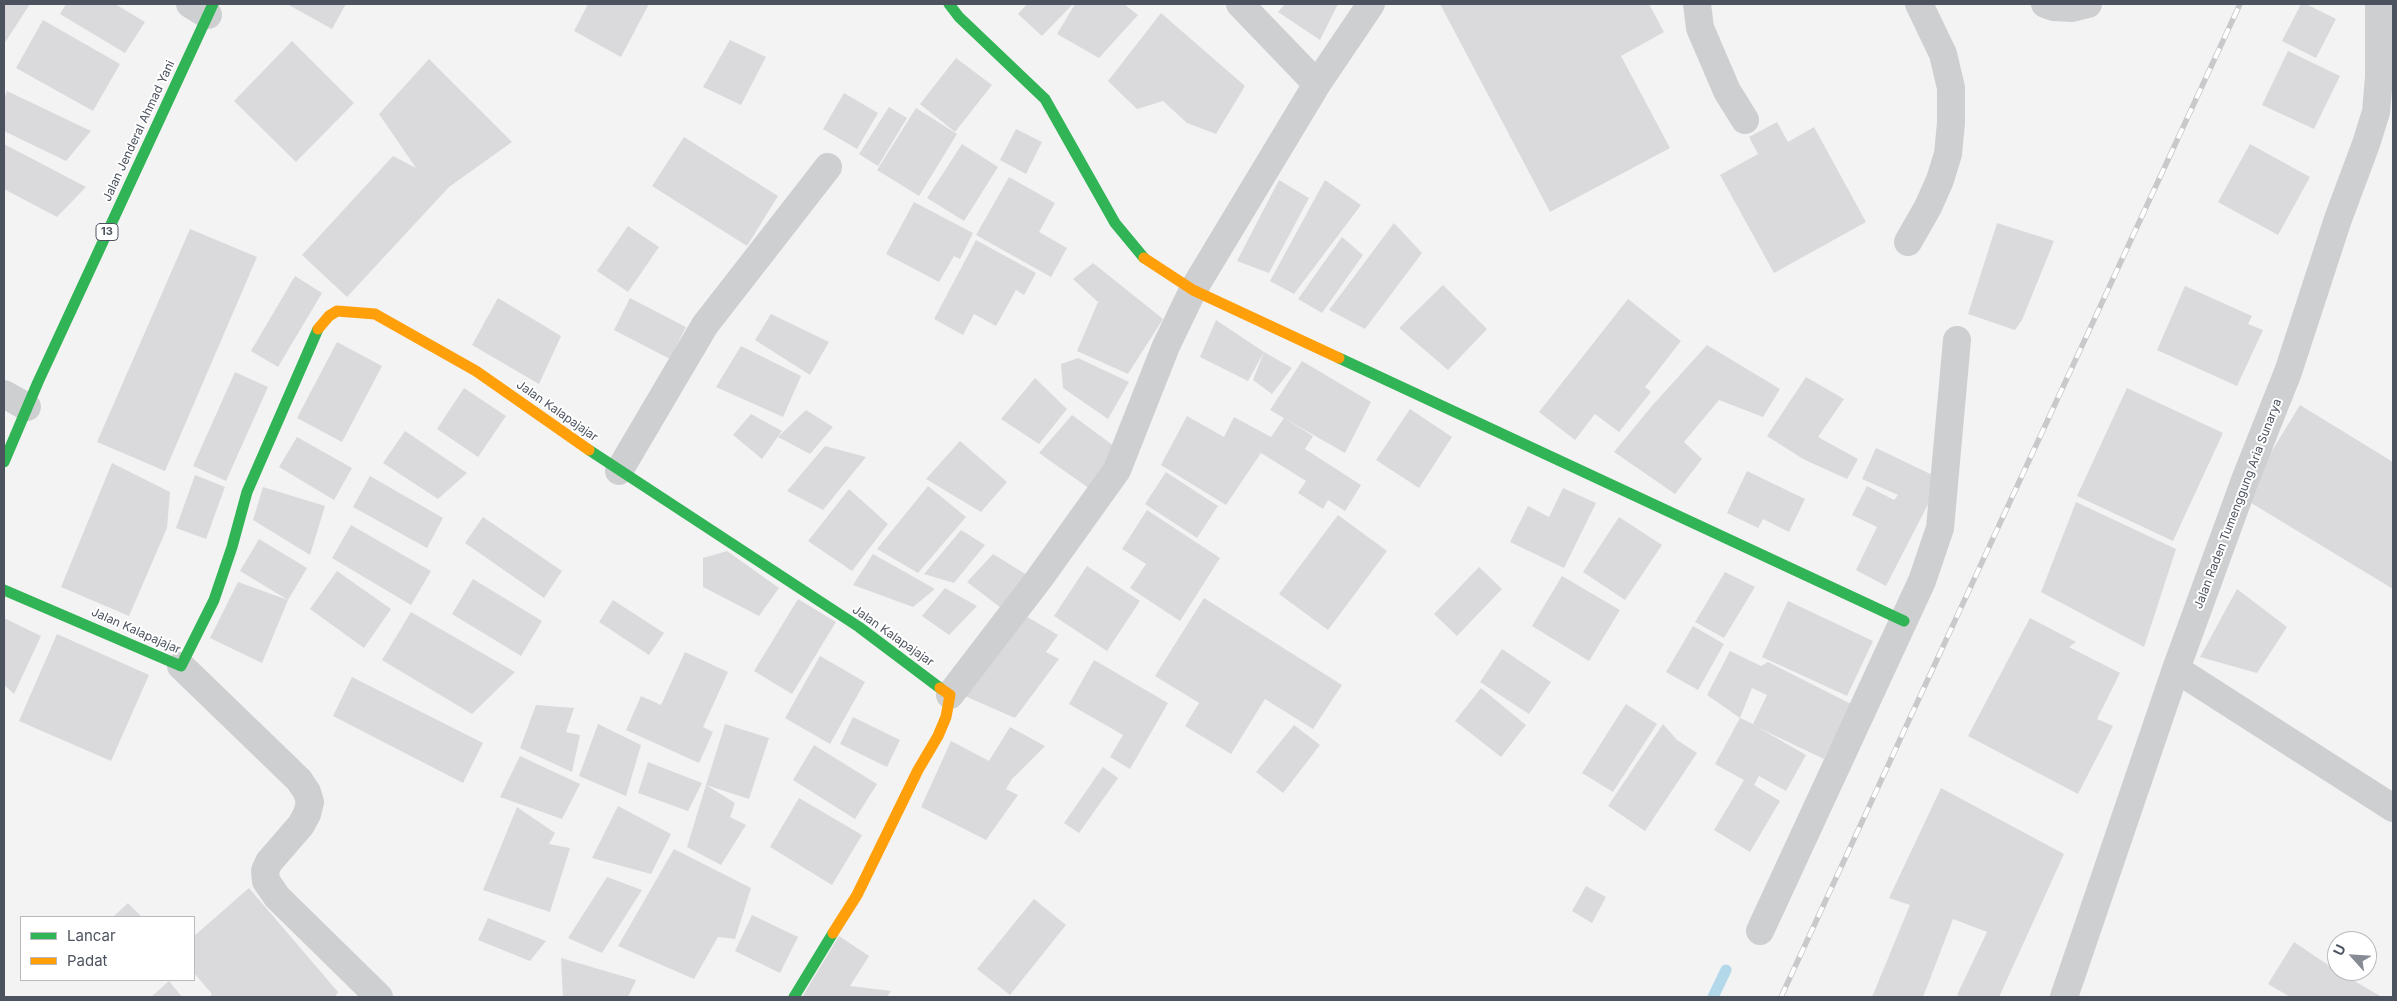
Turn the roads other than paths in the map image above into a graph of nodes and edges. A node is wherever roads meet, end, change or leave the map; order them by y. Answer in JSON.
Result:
{"nodes":[{"id":1,"x":949,"y":4,"type":"edge"},
{"id":2,"x":1240,"y":4,"type":"edge"},
{"id":3,"x":1371,"y":4,"type":"edge"},
{"id":4,"x":1697,"y":4,"type":"edge"},
{"id":5,"x":1919,"y":4,"type":"edge"},
{"id":6,"x":2045,"y":4,"type":"edge"},
{"id":7,"x":2088,"y":4,"type":"edge"},
{"id":8,"x":2379,"y":4,"type":"edge"},
{"id":9,"x":204,"y":7,"type":"edge"},
{"id":10,"x":1317,"y":84,"type":"junction"},
{"id":11,"x":1745,"y":120,"type":"dead end"},
{"id":12,"x":828,"y":167,"type":"dead end"},
{"id":13,"x":1908,"y":242,"type":"dead end"},
{"id":14,"x":1193,"y":290,"type":"junction"},
{"id":15,"x":1957,"y":340,"type":"dead end"},
{"id":16,"x":4,"y":394,"type":"edge"},
{"id":17,"x":27,"y":407,"type":"junction"},
{"id":18,"x":4,"y":462,"type":"edge"},
{"id":19,"x":619,"y":471,"type":"junction"},
{"id":20,"x":4,"y":590,"type":"edge"},
{"id":21,"x":1904,"y":621,"type":"junction"},
{"id":22,"x":181,"y":666,"type":"junction"},
{"id":23,"x":2176,"y":669,"type":"junction"},
{"id":24,"x":950,"y":695,"type":"junction"},
{"id":25,"x":2393,"y":808,"type":"edge"},
{"id":26,"x":1760,"y":931,"type":"dead end"},
{"id":27,"x":379,"y":997,"type":"edge"},
{"id":28,"x":794,"y":997,"type":"edge"},
{"id":29,"x":2064,"y":997,"type":"edge"}],
"edges":[{"from":1,"to":14,"type":"main road"},
{"from":2,"to":10,"type":"street"},
{"from":3,"to":10,"type":"street"},
{"from":4,"to":11,"type":"street"},
{"from":5,"to":13,"type":"street"},
{"from":6,"to":7,"type":"street"},
{"from":8,"to":23,"type":"street","name":"Jalan Raden Tumenggung Aria Sunarya"},
{"from":9,"to":17,"type":"main road","name":"Jalan Jenderal Ahmad Yani","number":"13"},
{"from":10,"to":14,"type":"street"},
{"from":12,"to":19,"type":"street"},
{"from":14,"to":21,"type":"main road"},
{"from":14,"to":24,"type":"street"},
{"from":15,"to":21,"type":"street"},
{"from":16,"to":17,"type":"street"},
{"from":17,"to":18,"type":"main road","name":"Jalan Jenderal Ahmad Yani","number":"13"},
{"from":19,"to":22,"type":"main road","name":"Jalan Kalapajajar"},
{"from":19,"to":24,"type":"main road","name":"Jalan Kalapajajar"},
{"from":20,"to":22,"type":"main road","name":"Jalan Kalapajajar"},
{"from":21,"to":26,"type":"street"},
{"from":22,"to":27,"type":"street"},
{"from":23,"to":25,"type":"street"},
{"from":23,"to":29,"type":"street","name":"Jalan Raden Tumenggung Aria Sunarya"},
{"from":24,"to":28,"type":"main road"}]}
